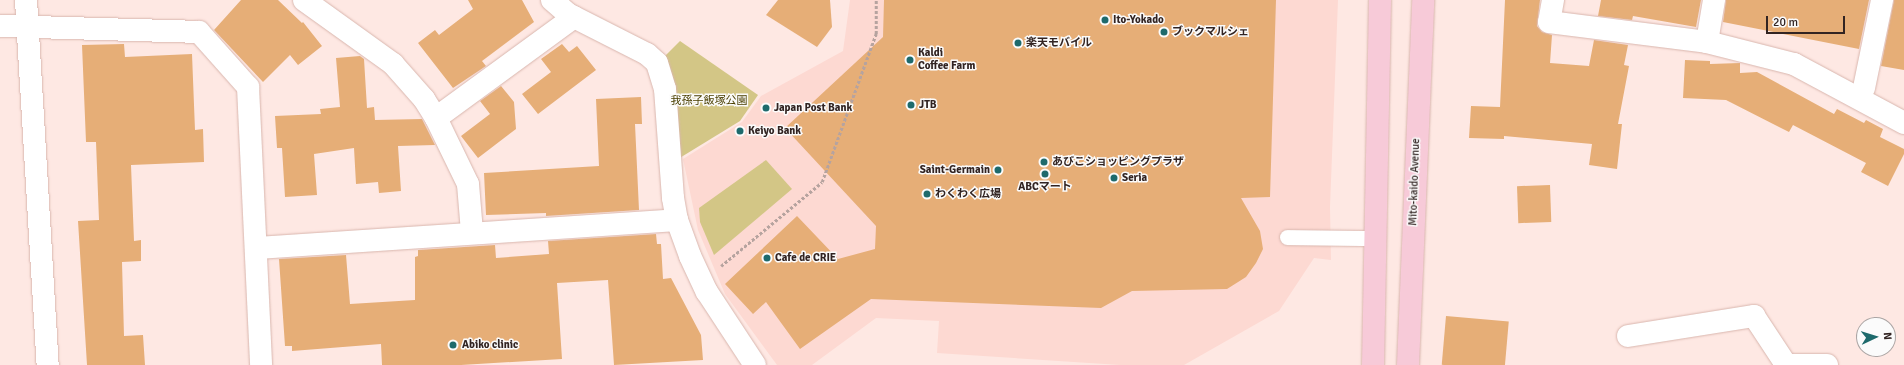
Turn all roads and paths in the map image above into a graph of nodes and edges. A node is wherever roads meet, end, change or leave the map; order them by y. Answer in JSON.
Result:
{"nodes":[{"id":1,"x":26,"y":0,"type":"edge"},
{"id":2,"x":304,"y":0,"type":"edge"},
{"id":3,"x":552,"y":0,"type":"edge"},
{"id":4,"x":876,"y":0,"type":"edge"},
{"id":5,"x":1380,"y":0,"type":"edge"},
{"id":6,"x":1423,"y":0,"type":"edge"},
{"id":7,"x":1553,"y":0,"type":"edge"},
{"id":8,"x":1714,"y":0,"type":"edge"},
{"id":9,"x":1882,"y":0,"type":"edge"},
{"id":10,"x":574,"y":17,"type":"junction"},
{"id":11,"x":0,"y":26,"type":"edge"},
{"id":12,"x":28,"y":28,"type":"junction"},
{"id":13,"x":1706,"y":42,"type":"junction"},
{"id":14,"x":1864,"y":88,"type":"dead end"},
{"id":15,"x":436,"y":118,"type":"junction"},
{"id":16,"x":1904,"y":123,"type":"edge"},
{"id":17,"x":677,"y":220,"type":"junction"},
{"id":18,"x":472,"y":232,"type":"junction"},
{"id":19,"x":1287,"y":237,"type":"dead end"},
{"id":20,"x":1375,"y":238,"type":"junction"},
{"id":21,"x":257,"y":248,"type":"junction"},
{"id":22,"x":716,"y":271,"type":"dead end"},
{"id":23,"x":1628,"y":336,"type":"dead end"},
{"id":24,"x":753,"y":364,"type":"edge"},
{"id":25,"x":1785,"y":364,"type":"edge"},
{"id":26,"x":48,"y":365,"type":"edge"},
{"id":27,"x":261,"y":365,"type":"edge"},
{"id":28,"x":1373,"y":365,"type":"edge"},
{"id":29,"x":1408,"y":365,"type":"edge"},
{"id":30,"x":1827,"y":365,"type":"edge"}],
"edges":[{"from":1,"to":12,"type":"street"},
{"from":2,"to":15,"type":"street"},
{"from":3,"to":10,"type":"street"},
{"from":4,"to":22,"type":"path"},
{"from":5,"to":20,"type":"highway"},
{"from":6,"to":29,"type":"highway","name":"Mito-kaido Avenue"},
{"from":7,"to":13,"type":"street"},
{"from":8,"to":13,"type":"street"},
{"from":9,"to":14,"type":"street"},
{"from":10,"to":15,"type":"street"},
{"from":10,"to":17,"type":"street"},
{"from":11,"to":12,"type":"street"},
{"from":12,"to":21,"type":"street"},
{"from":12,"to":26,"type":"street"},
{"from":13,"to":16,"type":"street"},
{"from":15,"to":18,"type":"street"},
{"from":17,"to":18,"type":"street"},
{"from":17,"to":24,"type":"street"},
{"from":18,"to":21,"type":"street"},
{"from":19,"to":20,"type":"lane"},
{"from":20,"to":28,"type":"highway"},
{"from":21,"to":27,"type":"street"},
{"from":23,"to":25,"type":"street"},
{"from":25,"to":30,"type":"street"}]}
